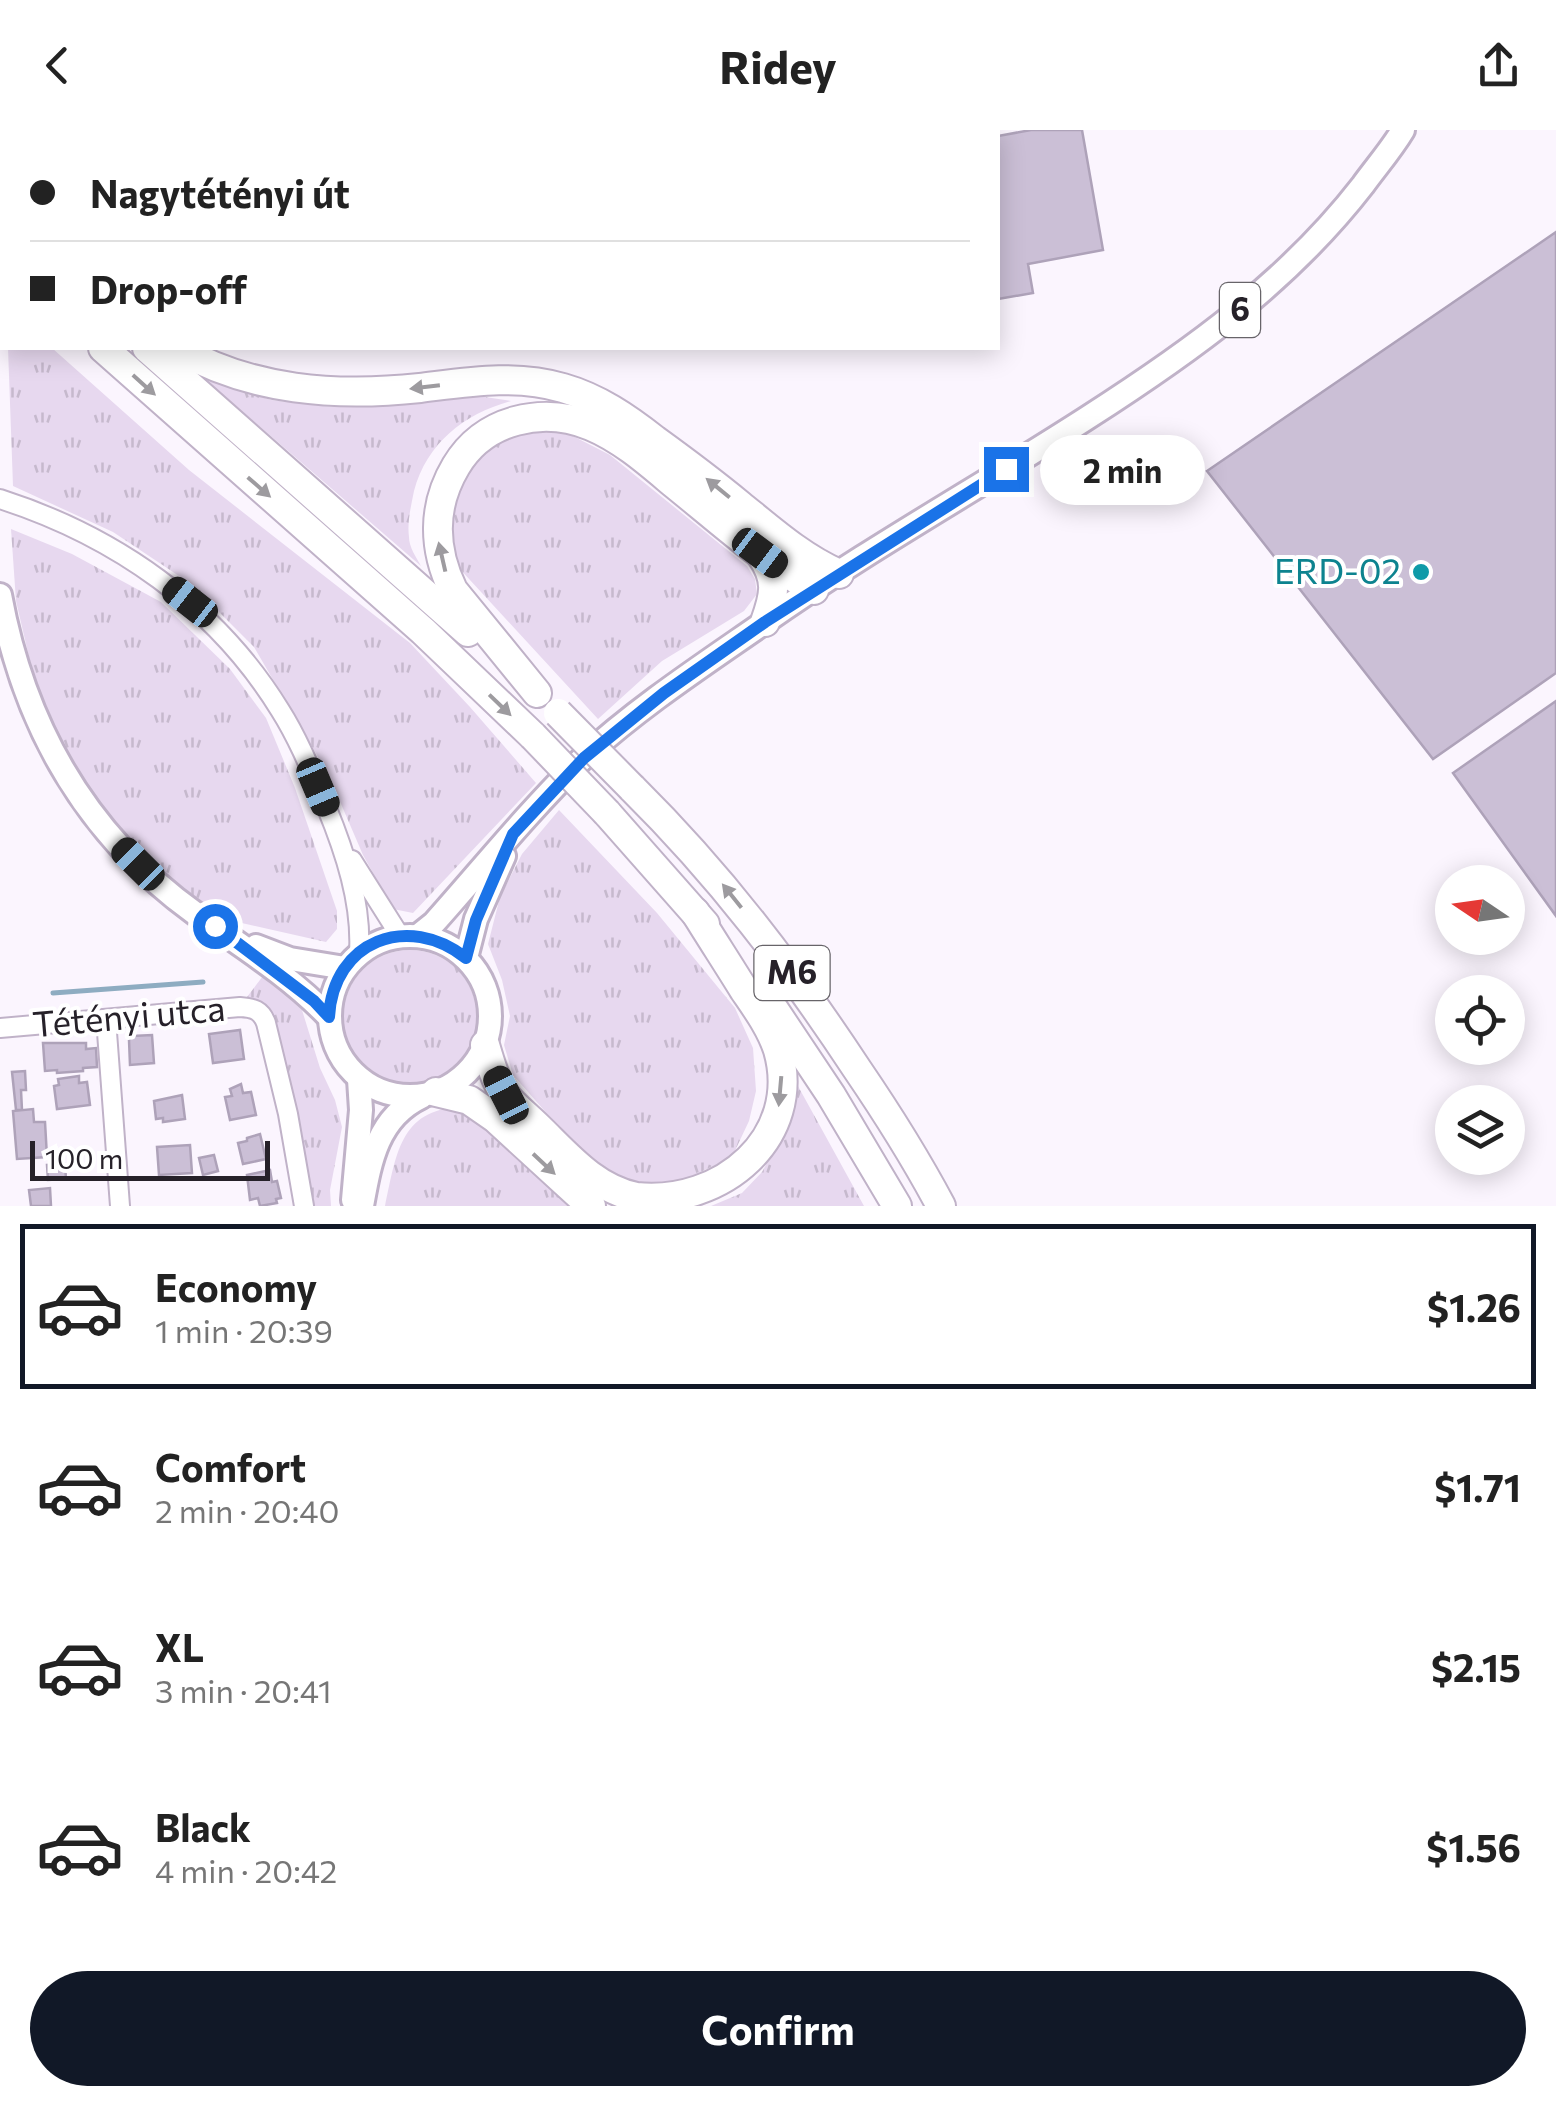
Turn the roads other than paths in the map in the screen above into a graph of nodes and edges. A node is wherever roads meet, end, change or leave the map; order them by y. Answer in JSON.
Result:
{"nodes":[{"id":1,"x":1402,"y":130,"type":"edge"},
{"id":2,"x":104,"y":350,"type":"edge"},
{"id":3,"x":150,"y":350,"type":"edge"},
{"id":4,"x":181,"y":350,"type":"edge"},
{"id":5,"x":0,"y":500,"type":"edge"},
{"id":6,"x":794,"y":549,"type":"junction"},
{"id":7,"x":760,"y":553,"type":"junction"},
{"id":8,"x":839,"y":574,"type":"junction"},
{"id":9,"x":814,"y":590,"type":"junction"},
{"id":10,"x":0,"y":595,"type":"edge"},
{"id":11,"x":765,"y":622,"type":"junction"},
{"id":12,"x":537,"y":693,"type":"junction"},
{"id":13,"x":513,"y":834,"type":"junction"},
{"id":14,"x":340,"y":840,"type":"junction"},
{"id":15,"x":695,"y":912,"type":"junction"},
{"id":16,"x":410,"y":936,"type":"junction"},
{"id":17,"x":234,"y":938,"type":"junction"},
{"id":18,"x":466,"y":958,"type":"junction"},
{"id":19,"x":352,"y":961,"type":"junction"},
{"id":20,"x":329,"y":1017,"type":"junction"},
{"id":21,"x":106,"y":1019,"type":"junction"},
{"id":22,"x":0,"y":1028,"type":"edge"},
{"id":23,"x":485,"y":1045,"type":"junction"},
{"id":24,"x":359,"y":1079,"type":"junction"},
{"id":25,"x":430,"y":1094,"type":"junction"},
{"id":26,"x":120,"y":1206,"type":"edge"},
{"id":27,"x":304,"y":1206,"type":"edge"},
{"id":28,"x":353,"y":1206,"type":"edge"},
{"id":29,"x":362,"y":1206,"type":"edge"},
{"id":30,"x":591,"y":1206,"type":"edge"},
{"id":31,"x":897,"y":1206,"type":"edge"},
{"id":32,"x":941,"y":1206,"type":"edge"}],
"edges":[{"from":1,"to":8,"type":"main road","number":"6"},
{"from":2,"to":15,"type":"highway","number":"M6","one_way":true,"bridge":true},
{"from":3,"to":12,"type":"highway","number":"M6"},
{"from":6,"to":4,"type":"highway","one_way":true},
{"from":5,"to":14,"type":"street"},
{"from":6,"to":8,"type":"highway"},
{"from":6,"to":9,"type":"highway"},
{"from":7,"to":9,"type":"highway"},
{"from":7,"to":11,"type":"highway"},
{"from":12,"to":7,"type":"highway","one_way":true},
{"from":8,"to":9,"type":"main road","number":"6"},
{"from":9,"to":11,"type":"main road","number":"6"},
{"from":10,"to":17,"type":"main road"},
{"from":11,"to":13,"type":"main road","number":"6"},
{"from":32,"to":12,"type":"highway","number":"M6","one_way":true,"bridge":true},
{"from":13,"to":16,"type":"main road","number":"6"},
{"from":13,"to":18,"type":"main road","number":"6"},
{"from":14,"to":16,"type":"street"},
{"from":14,"to":19,"type":"street"},
{"from":15,"to":23,"type":"highway","one_way":true},
{"from":15,"to":31,"type":"highway","number":"M6"},
{"from":16,"to":18,"type":"main road"},
{"from":16,"to":19,"type":"main road","number":"6"},
{"from":17,"to":19,"type":"main road"},
{"from":17,"to":20,"type":"main road"},
{"from":18,"to":23,"type":"main road"},
{"from":19,"to":20,"type":"main road"},
{"from":20,"to":24,"type":"main road"},
{"from":21,"to":22,"type":"street","name":"Tétényi utca"},
{"from":21,"to":26,"type":"street"},
{"from":21,"to":27,"type":"street","name":"Tétényi utca"},
{"from":23,"to":25,"type":"main road"},
{"from":24,"to":25,"type":"main road"},
{"from":24,"to":28,"type":"main road"},
{"from":25,"to":29,"type":"main road"},
{"from":25,"to":30,"type":"highway","one_way":true}]}
